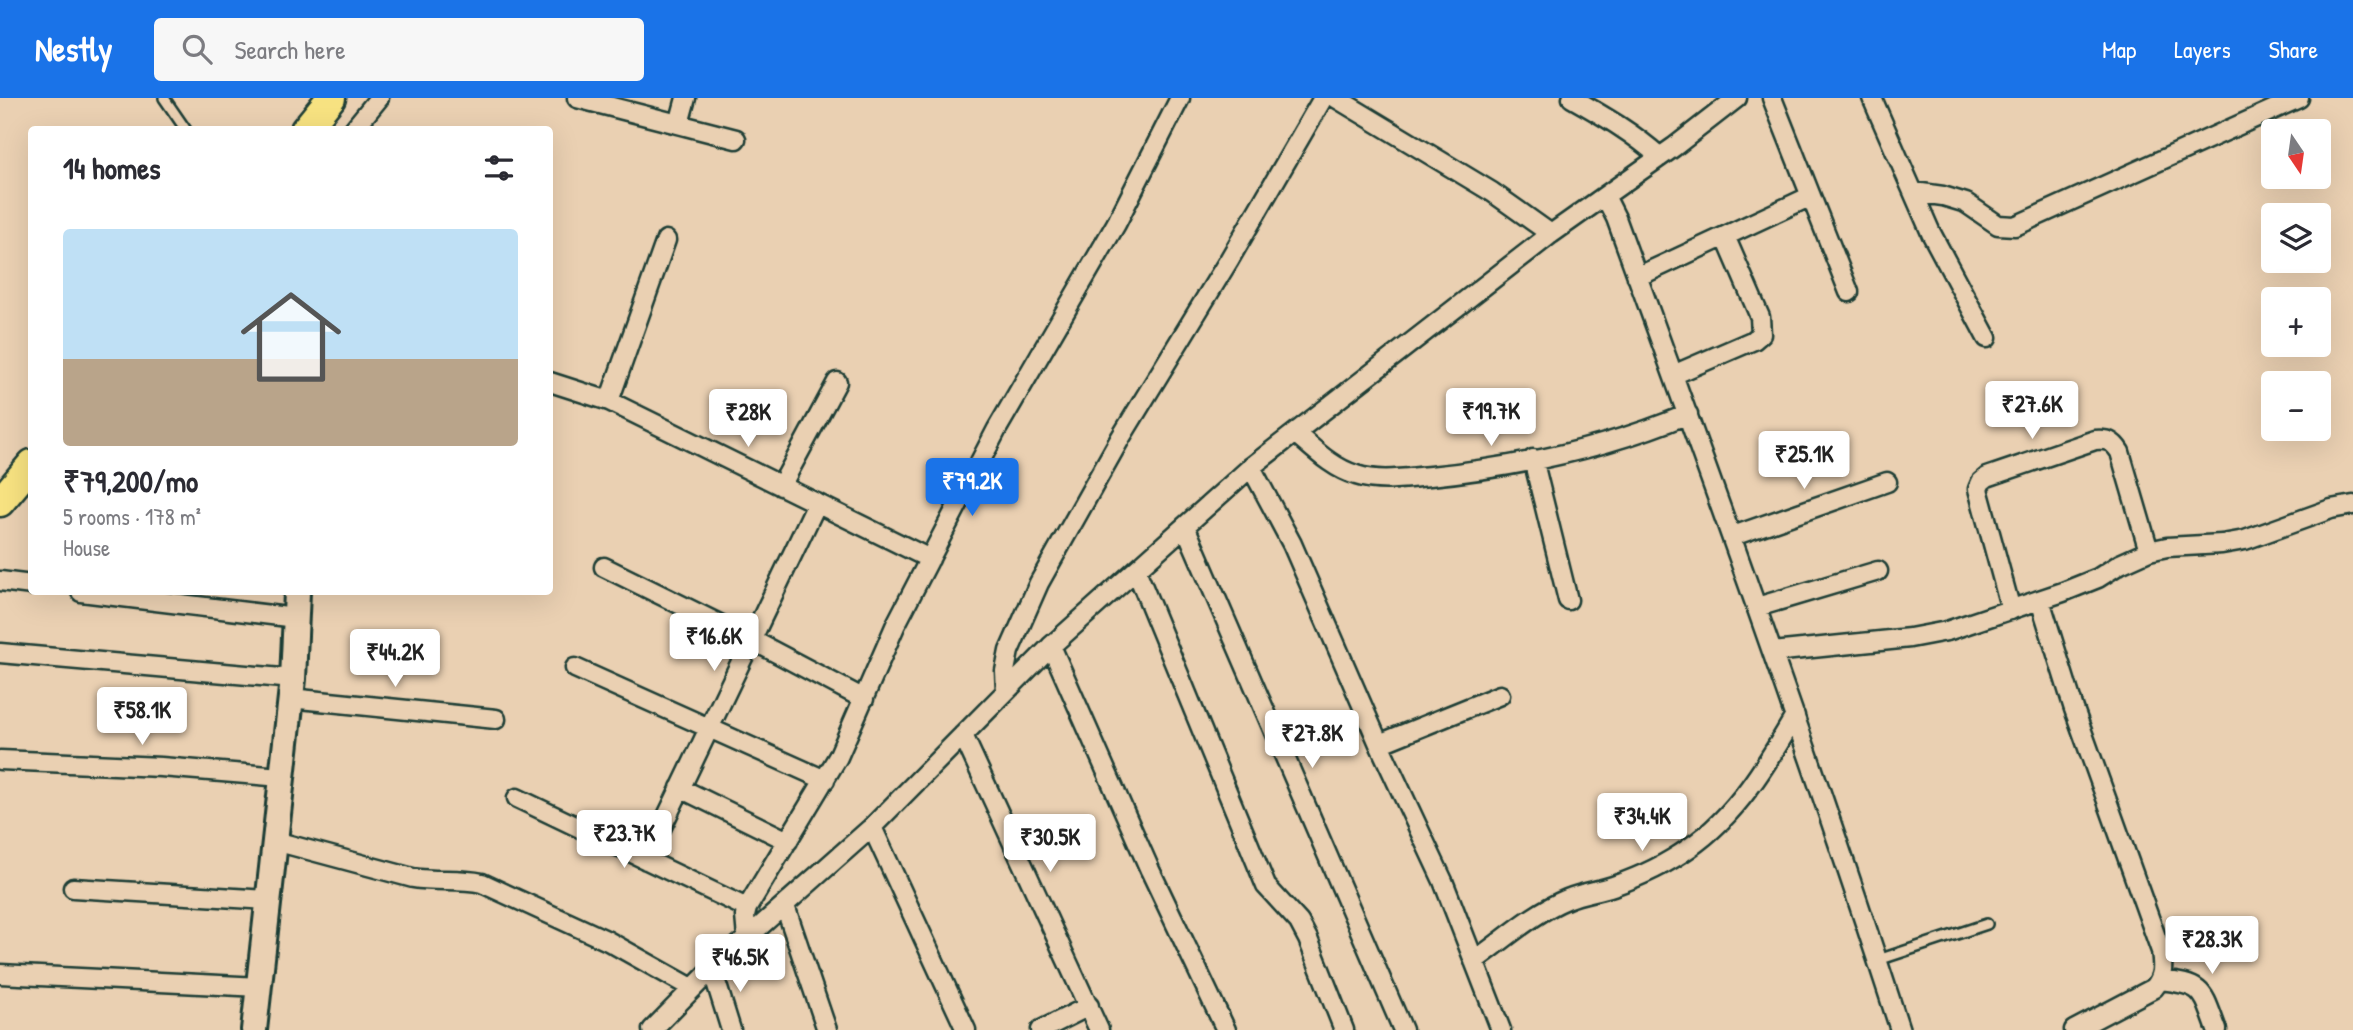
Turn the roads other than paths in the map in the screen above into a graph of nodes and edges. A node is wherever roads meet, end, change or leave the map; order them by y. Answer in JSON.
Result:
{"nodes":[{"id":1,"x":164,"y":98,"type":"edge"},
{"id":2,"x":331,"y":98,"type":"edge"},
{"id":3,"x":380,"y":98,"type":"edge"},
{"id":4,"x":578,"y":98,"type":"edge"},
{"id":5,"x":686,"y":98,"type":"edge"},
{"id":6,"x":1180,"y":98,"type":"edge"},
{"id":7,"x":1323,"y":98,"type":"edge"},
{"id":8,"x":1336,"y":98,"type":"edge"},
{"id":9,"x":1572,"y":98,"type":"edge"},
{"id":10,"x":1737,"y":98,"type":"edge"},
{"id":11,"x":1772,"y":98,"type":"edge"},
{"id":12,"x":1872,"y":98,"type":"edge"},
{"id":13,"x":2299,"y":98,"type":"edge"},
{"id":14,"x":679,"y":124,"type":"junction"},
{"id":15,"x":183,"y":126,"type":"edge"},
{"id":16,"x":308,"y":126,"type":"edge"},
{"id":17,"x":356,"y":126,"type":"edge"},
{"id":18,"x":736,"y":139,"type":"dead end"},
{"id":19,"x":1660,"y":157,"type":"junction"},
{"id":20,"x":1914,"y":192,"type":"junction"},
{"id":21,"x":1605,"y":196,"type":"junction"},
{"id":22,"x":1811,"y":196,"type":"junction"},
{"id":23,"x":1550,"y":234,"type":"junction"},
{"id":24,"x":1726,"y":236,"type":"junction"},
{"id":25,"x":666,"y":240,"type":"dead end"},
{"id":26,"x":1637,"y":277,"type":"junction"},
{"id":27,"x":1849,"y":292,"type":"dead end"},
{"id":28,"x":1987,"y":338,"type":"dead end"},
{"id":29,"x":1673,"y":375,"type":"junction"},
{"id":30,"x":837,"y":382,"type":"dead end"},
{"id":31,"x":553,"y":383,"type":"edge"},
{"id":32,"x":609,"y":401,"type":"junction"},
{"id":33,"x":1688,"y":414,"type":"junction"},
{"id":34,"x":1295,"y":433,"type":"junction"},
{"id":35,"x":1533,"y":459,"type":"junction"},
{"id":36,"x":1251,"y":467,"type":"junction"},
{"id":37,"x":28,"y":469,"type":"edge"},
{"id":38,"x":1887,"y":482,"type":"dead end"},
{"id":39,"x":781,"y":486,"type":"junction"},
{"id":40,"x":0,"y":502,"type":"edge"},
{"id":41,"x":817,"y":503,"type":"junction"},
{"id":42,"x":2353,"y":505,"type":"edge"},
{"id":43,"x":1185,"y":526,"type":"junction"},
{"id":44,"x":1732,"y":536,"type":"junction"},
{"id":45,"x":2149,"y":551,"type":"junction"},
{"id":46,"x":930,"y":559,"type":"junction"},
{"id":47,"x":604,"y":567,"type":"dead end"},
{"id":48,"x":1136,"y":570,"type":"junction"},
{"id":49,"x":1878,"y":571,"type":"dead end"},
{"id":50,"x":0,"y":580,"type":"edge"},
{"id":51,"x":28,"y":584,"type":"edge"},
{"id":52,"x":106,"y":595,"type":"edge"},
{"id":53,"x":297,"y":595,"type":"edge"},
{"id":54,"x":1568,"y":600,"type":"dead end"},
{"id":55,"x":2040,"y":600,"type":"junction"},
{"id":56,"x":1757,"y":607,"type":"junction"},
{"id":57,"x":2011,"y":610,"type":"junction"},
{"id":58,"x":296,"y":618,"type":"junction"},
{"id":59,"x":752,"y":640,"type":"junction"},
{"id":60,"x":1051,"y":646,"type":"junction"},
{"id":61,"x":1773,"y":652,"type":"junction"},
{"id":62,"x":0,"y":653,"type":"edge"},
{"id":63,"x":575,"y":668,"type":"dead end"},
{"id":64,"x":291,"y":689,"type":"junction"},
{"id":65,"x":1006,"y":691,"type":"junction"},
{"id":66,"x":1500,"y":695,"type":"dead end"},
{"id":67,"x":864,"y":699,"type":"junction"},
{"id":68,"x":1795,"y":716,"type":"junction"},
{"id":69,"x":496,"y":719,"type":"dead end"},
{"id":70,"x":709,"y":728,"type":"junction"},
{"id":71,"x":964,"y":735,"type":"junction"},
{"id":72,"x":1379,"y":744,"type":"junction"},
{"id":73,"x":0,"y":760,"type":"edge"},
{"id":74,"x":281,"y":777,"type":"junction"},
{"id":75,"x":824,"y":780,"type":"junction"},
{"id":76,"x":680,"y":788,"type":"junction"},
{"id":77,"x":517,"y":798,"type":"dead end"},
{"id":78,"x":872,"y":827,"type":"junction"},
{"id":79,"x":275,"y":841,"type":"junction"},
{"id":80,"x":788,"y":841,"type":"junction"},
{"id":81,"x":646,"y":860,"type":"junction"},
{"id":82,"x":73,"y":888,"type":"dead end"},
{"id":83,"x":269,"y":900,"type":"junction"},
{"id":84,"x":785,"y":906,"type":"junction"},
{"id":85,"x":747,"y":908,"type":"junction"},
{"id":86,"x":1987,"y":924,"type":"dead end"},
{"id":87,"x":747,"y":939,"type":"junction"},
{"id":88,"x":1878,"y":960,"type":"junction"},
{"id":89,"x":1474,"y":961,"type":"junction"},
{"id":90,"x":712,"y":969,"type":"junction"},
{"id":91,"x":0,"y":974,"type":"edge"},
{"id":92,"x":2160,"y":980,"type":"junction"},
{"id":93,"x":260,"y":987,"type":"junction"},
{"id":94,"x":692,"y":988,"type":"junction"},
{"id":95,"x":1089,"y":1006,"type":"junction"},
{"id":96,"x":657,"y":1028,"type":"edge"},
{"id":97,"x":254,"y":1030,"type":"edge"},
{"id":98,"x":731,"y":1030,"type":"edge"},
{"id":99,"x":827,"y":1030,"type":"edge"},
{"id":100,"x":966,"y":1030,"type":"edge"},
{"id":101,"x":1041,"y":1030,"type":"edge"},
{"id":102,"x":1099,"y":1030,"type":"edge"},
{"id":103,"x":1226,"y":1030,"type":"edge"},
{"id":104,"x":1344,"y":1030,"type":"edge"},
{"id":105,"x":1403,"y":1030,"type":"edge"},
{"id":106,"x":1501,"y":1030,"type":"edge"},
{"id":107,"x":1900,"y":1030,"type":"edge"},
{"id":108,"x":2074,"y":1030,"type":"edge"},
{"id":109,"x":2217,"y":1030,"type":"edge"}],
"edges":[{"from":1,"to":15,"type":"lane"},
{"from":2,"to":16,"type":"main road"},
{"from":3,"to":17,"type":"street"},
{"from":4,"to":14,"type":"street"},
{"from":5,"to":14,"type":"street"},
{"from":6,"to":46,"type":"street"},
{"from":7,"to":65,"type":"street"},
{"from":8,"to":23,"type":"street"},
{"from":9,"to":19,"type":"street"},
{"from":10,"to":19,"type":"street"},
{"from":11,"to":22,"type":"street"},
{"from":12,"to":20,"type":"street"},
{"from":13,"to":20,"type":"street"},
{"from":14,"to":18,"type":"street"},
{"from":19,"to":21,"type":"street"},
{"from":20,"to":28,"type":"street"},
{"from":21,"to":23,"type":"street"},
{"from":21,"to":26,"type":"street"},
{"from":22,"to":24,"type":"street"},
{"from":22,"to":27,"type":"street"},
{"from":23,"to":34,"type":"street"},
{"from":24,"to":26,"type":"street"},
{"from":24,"to":29,"type":"street"},
{"from":25,"to":32,"type":"street"},
{"from":26,"to":29,"type":"street"},
{"from":29,"to":33,"type":"street"},
{"from":30,"to":39,"type":"street"},
{"from":31,"to":32,"type":"street"},
{"from":32,"to":39,"type":"street"},
{"from":33,"to":35,"type":"street"},
{"from":33,"to":44,"type":"street"},
{"from":34,"to":35,"type":"street"},
{"from":34,"to":36,"type":"street"},
{"from":35,"to":54,"type":"street"},
{"from":36,"to":43,"type":"street"},
{"from":36,"to":72,"type":"street"},
{"from":37,"to":40,"type":"main road"},
{"from":38,"to":44,"type":"street"},
{"from":39,"to":41,"type":"street"},
{"from":41,"to":46,"type":"street"},
{"from":41,"to":59,"type":"street"},
{"from":42,"to":45,"type":"street"},
{"from":43,"to":48,"type":"street"},
{"from":43,"to":105,"type":"street"},
{"from":44,"to":56,"type":"street"},
{"from":45,"to":55,"type":"street"},
{"from":45,"to":57,"type":"street"},
{"from":46,"to":67,"type":"street"},
{"from":47,"to":59,"type":"street"},
{"from":48,"to":60,"type":"street"},
{"from":48,"to":104,"type":"street"},
{"from":49,"to":56,"type":"street"},
{"from":50,"to":51,"type":"street"},
{"from":52,"to":58,"type":"street"},
{"from":53,"to":58,"type":"street"},
{"from":55,"to":57,"type":"street"},
{"from":55,"to":92,"type":"street"},
{"from":56,"to":61,"type":"street"},
{"from":57,"to":61,"type":"street"},
{"from":58,"to":64,"type":"street"},
{"from":59,"to":67,"type":"street"},
{"from":59,"to":70,"type":"street"},
{"from":60,"to":65,"type":"street"},
{"from":60,"to":103,"type":"street"},
{"from":61,"to":68,"type":"street"},
{"from":62,"to":64,"type":"street"},
{"from":63,"to":70,"type":"street"},
{"from":64,"to":69,"type":"street"},
{"from":64,"to":74,"type":"street"},
{"from":65,"to":71,"type":"street"},
{"from":66,"to":72,"type":"street"},
{"from":67,"to":75,"type":"street"},
{"from":68,"to":88,"type":"street"},
{"from":68,"to":89,"type":"street"},
{"from":70,"to":75,"type":"street"},
{"from":70,"to":76,"type":"street"},
{"from":71,"to":78,"type":"street"},
{"from":71,"to":95,"type":"street"},
{"from":72,"to":89,"type":"street"},
{"from":73,"to":74,"type":"street"},
{"from":74,"to":79,"type":"street"},
{"from":75,"to":80,"type":"street"},
{"from":76,"to":80,"type":"street"},
{"from":76,"to":81,"type":"street"},
{"from":77,"to":81,"type":"street"},
{"from":78,"to":84,"type":"street"},
{"from":78,"to":100,"type":"street"},
{"from":79,"to":83,"type":"street"},
{"from":79,"to":94,"type":"street"},
{"from":80,"to":85,"type":"street"},
{"from":81,"to":85,"type":"street"},
{"from":82,"to":83,"type":"street"},
{"from":83,"to":93,"type":"street"},
{"from":84,"to":87,"type":"street"},
{"from":84,"to":99,"type":"street"},
{"from":85,"to":87,"type":"street"},
{"from":86,"to":88,"type":"lane"},
{"from":87,"to":90,"type":"street"},
{"from":88,"to":107,"type":"street"},
{"from":89,"to":106,"type":"street"},
{"from":90,"to":94,"type":"street"},
{"from":90,"to":98,"type":"street"},
{"from":91,"to":93,"type":"street"},
{"from":92,"to":108,"type":"street"},
{"from":92,"to":109,"type":"street"},
{"from":93,"to":97,"type":"street"},
{"from":94,"to":96,"type":"street"},
{"from":95,"to":101,"type":"street"},
{"from":95,"to":102,"type":"street"}]}
